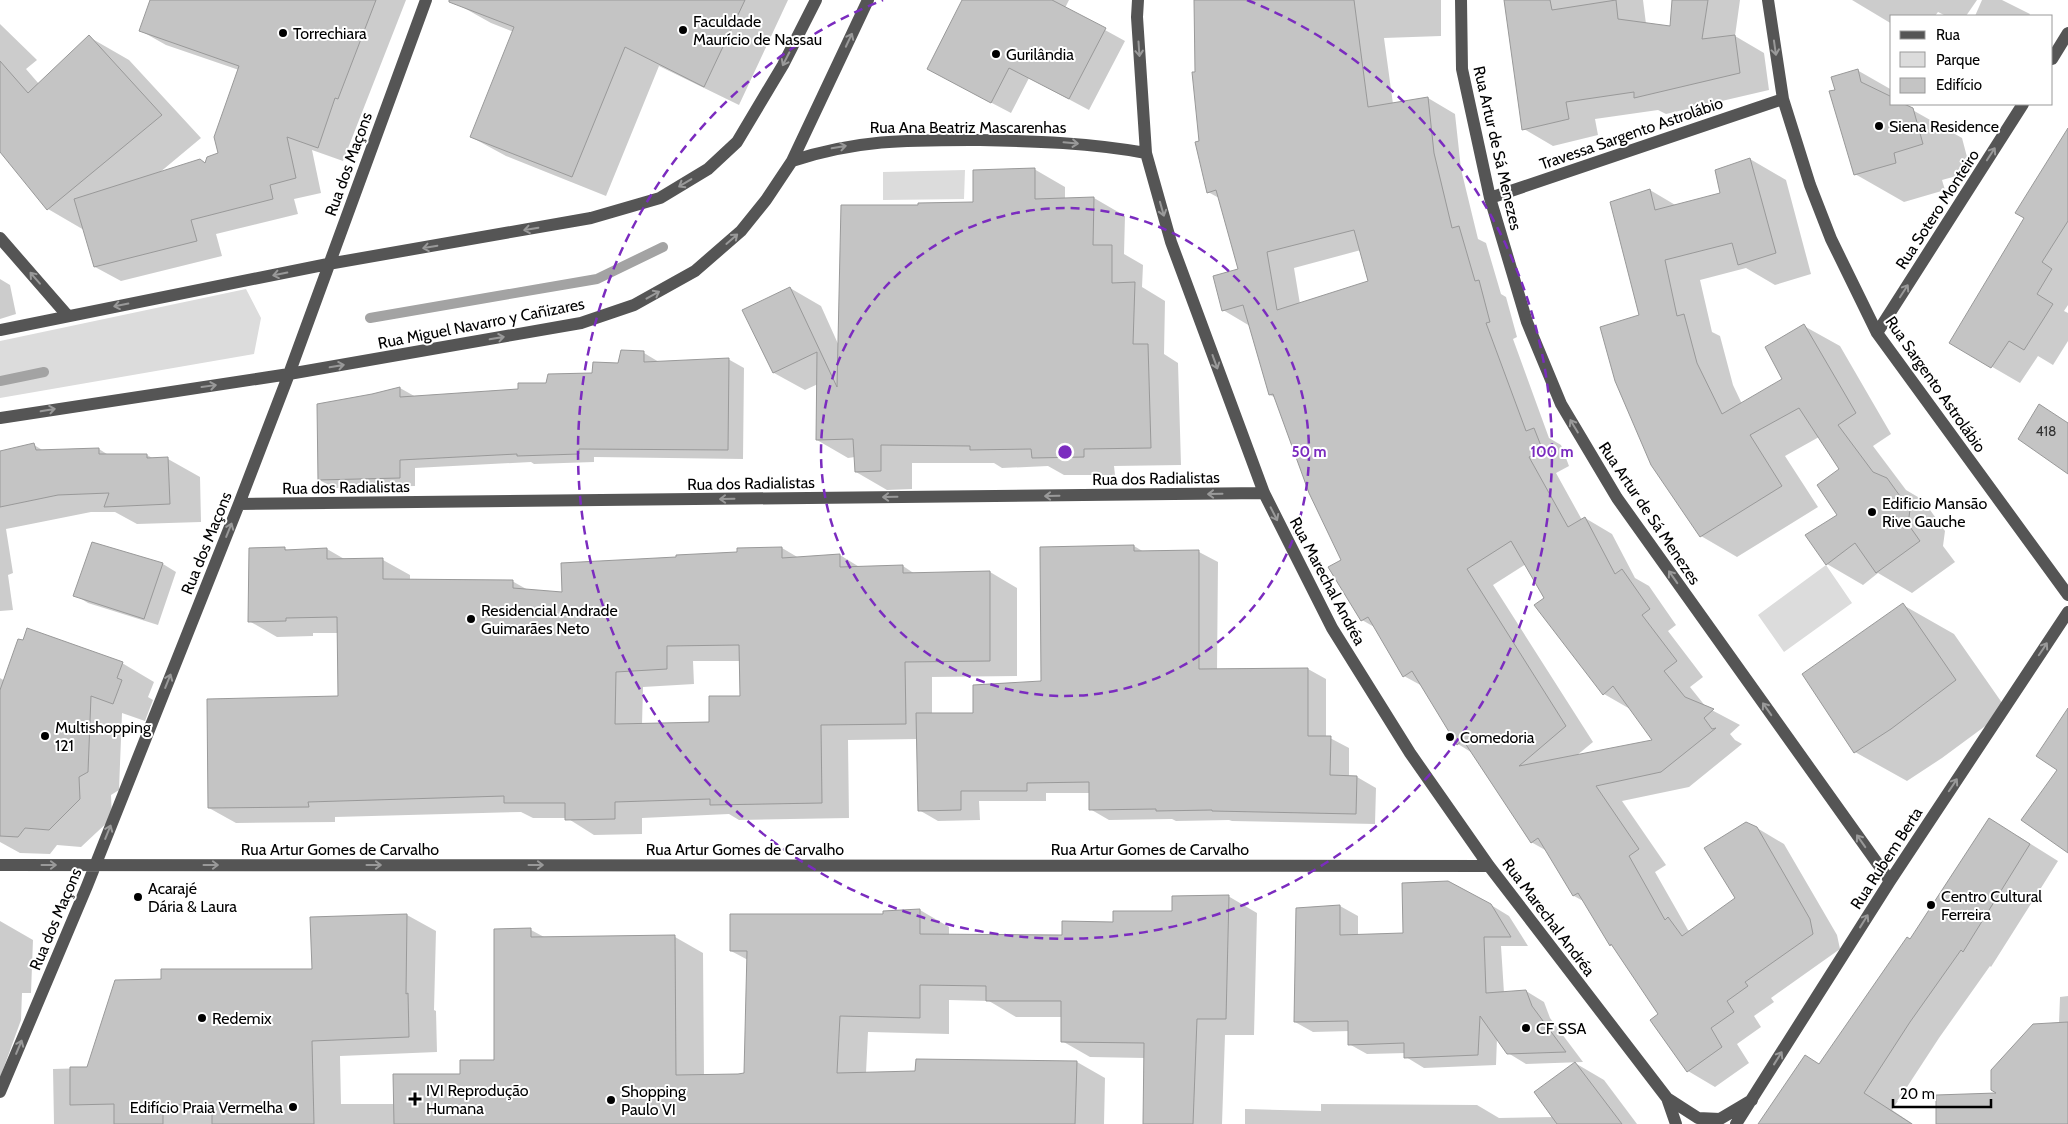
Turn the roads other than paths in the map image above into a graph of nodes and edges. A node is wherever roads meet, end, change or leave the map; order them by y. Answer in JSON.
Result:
{"nodes":[{"id":1,"x":426,"y":0,"type":"edge"},
{"id":2,"x":816,"y":0,"type":"edge"},
{"id":3,"x":868,"y":0,"type":"edge"},
{"id":4,"x":1138,"y":0,"type":"edge"},
{"id":5,"x":1460,"y":0,"type":"edge"},
{"id":6,"x":1768,"y":0,"type":"edge"},
{"id":7,"x":2068,"y":33,"type":"edge"},
{"id":8,"x":2053,"y":57,"type":"edge"},
{"id":9,"x":1783,"y":99,"type":"junction"},
{"id":10,"x":2022,"y":105,"type":"edge"},
{"id":11,"x":1146,"y":153,"type":"junction"},
{"id":12,"x":792,"y":161,"type":"junction"},
{"id":13,"x":1490,"y":198,"type":"junction"},
{"id":14,"x":0,"y":238,"type":"edge"},
{"id":15,"x":328,"y":264,"type":"junction"},
{"id":16,"x":66,"y":316,"type":"junction"},
{"id":17,"x":0,"y":330,"type":"edge"},
{"id":18,"x":1877,"y":332,"type":"junction"},
{"id":19,"x":289,"y":374,"type":"junction"},
{"id":20,"x":0,"y":418,"type":"edge"},
{"id":21,"x":1264,"y":493,"type":"junction"},
{"id":22,"x":239,"y":504,"type":"junction"},
{"id":23,"x":2068,"y":595,"type":"edge"},
{"id":24,"x":2068,"y":612,"type":"edge"},
{"id":25,"x":0,"y":865,"type":"edge"},
{"id":26,"x":95,"y":865,"type":"junction"},
{"id":27,"x":1489,"y":866,"type":"junction"},
{"id":28,"x":1890,"y":881,"type":"junction"},
{"id":29,"x":0,"y":1092,"type":"edge"},
{"id":30,"x":1667,"y":1098,"type":"junction"},
{"id":31,"x":1752,"y":1100,"type":"junction"},
{"id":32,"x":1676,"y":1124,"type":"edge"},
{"id":33,"x":1736,"y":1124,"type":"edge"}],
"edges":[{"from":1,"to":15,"type":"street","name":"Rua dos Maçons"},
{"from":2,"to":15,"type":"street","one_way":true},
{"from":12,"to":3,"type":"street","name":"Rua Miguel Navarro y Cañizares","one_way":true},
{"from":4,"to":11,"type":"street","name":"Rua Marechal Andréa","one_way":true},
{"from":5,"to":13,"type":"street","name":"Rua Artur de Sá Menezes"},
{"from":6,"to":9,"type":"street","name":"Rua Sargento Astrolábio","one_way":true},
{"from":7,"to":8,"type":"street"},
{"from":9,"to":13,"type":"street","name":"Travessa Sargento Astrolábio"},
{"from":9,"to":18,"type":"street","name":"Rua Sargento Astrolábio"},
{"from":18,"to":10,"type":"street","name":"Rua Sotero Monteiro","one_way":true},
{"from":12,"to":11,"type":"street","name":"Rua Ana Beatriz Mascarenhas","one_way":true},
{"from":11,"to":21,"type":"street","name":"Rua Marechal Andréa","one_way":true},
{"from":19,"to":12,"type":"street","name":"Rua Miguel Navarro y Cañizares","one_way":true},
{"from":28,"to":13,"type":"street","name":"Rua Artur de Sá Menezes","one_way":true},
{"from":16,"to":14,"type":"street","one_way":true},
{"from":15,"to":16,"type":"street","one_way":true},
{"from":15,"to":19,"type":"street","name":"Rua dos Maçons"},
{"from":16,"to":17,"type":"street"},
{"from":18,"to":23,"type":"street","name":"Rua Sargento Astrolábio"},
{"from":20,"to":19,"type":"street","name":"Rua Miguel Navarro y Cañizares","one_way":true},
{"from":19,"to":22,"type":"street","name":"Rua dos Maçons"},
{"from":21,"to":22,"type":"street","name":"Rua dos Radialistas","one_way":true},
{"from":21,"to":27,"type":"street","name":"Rua Marechal Andréa","one_way":true},
{"from":26,"to":22,"type":"street","name":"Rua dos Maçons","one_way":true},
{"from":28,"to":24,"type":"street","name":"Rua Rubem Berta","one_way":true},
{"from":25,"to":26,"type":"street","name":"Rua Artur Gomes de Carvalho","one_way":true},
{"from":26,"to":27,"type":"street","name":"Rua Artur Gomes de Carvalho","one_way":true},
{"from":29,"to":26,"type":"street","name":"Rua dos Maçons","one_way":true},
{"from":27,"to":30,"type":"street","name":"Rua Marechal Andréa"},
{"from":31,"to":28,"type":"street","name":"Rua Rubem Berta","one_way":true},
{"from":30,"to":31,"type":"street","name":"Rua Marechal Andréa"},
{"from":30,"to":32,"type":"street","name":"Rua Marechal Andréa"},
{"from":31,"to":33,"type":"street","name":"Rua Rubem Berta"}]}
